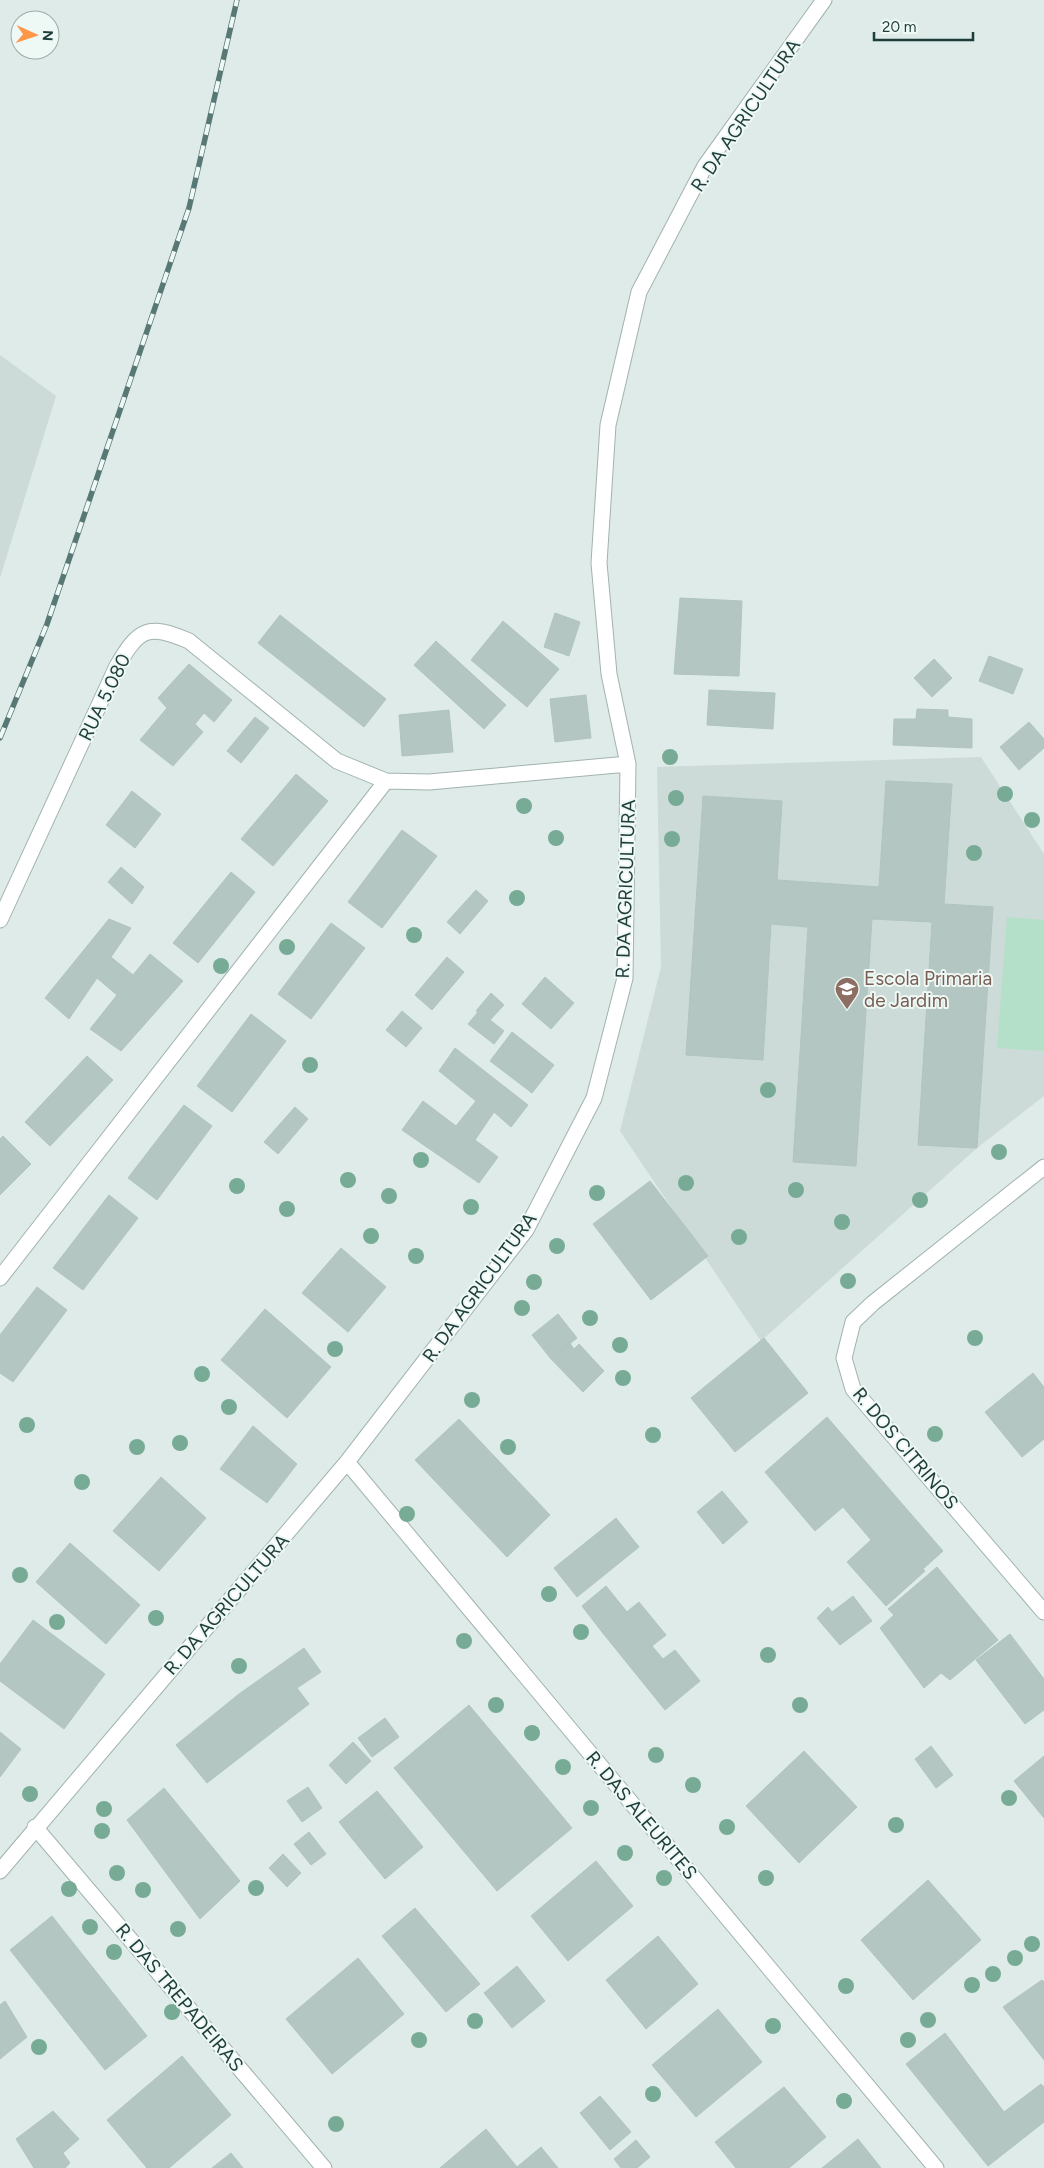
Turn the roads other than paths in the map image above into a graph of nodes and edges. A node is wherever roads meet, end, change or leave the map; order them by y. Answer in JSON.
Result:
{"nodes":[{"id":1,"x":824,"y":0,"type":"edge"},
{"id":2,"x":628,"y":764,"type":"junction"},
{"id":3,"x":386,"y":781,"type":"junction"},
{"id":4,"x":0,"y":920,"type":"edge"},
{"id":5,"x":1044,"y":1168,"type":"edge"},
{"id":6,"x":0,"y":1278,"type":"edge"},
{"id":7,"x":347,"y":1462,"type":"junction"},
{"id":8,"x":1044,"y":1612,"type":"edge"},
{"id":9,"x":36,"y":1827,"type":"junction"},
{"id":10,"x":0,"y":1871,"type":"edge"},
{"id":11,"x":324,"y":2168,"type":"edge"},
{"id":12,"x":936,"y":2168,"type":"edge"}],
"edges":[{"from":1,"to":2,"type":"street","name":"R. DA AGRICULTURA"},
{"from":2,"to":3,"type":"street"},
{"from":2,"to":7,"type":"street","name":"R. DA AGRICULTURA"},
{"from":3,"to":4,"type":"street","name":"RUA 5.080"},
{"from":3,"to":6,"type":"street"},
{"from":5,"to":8,"type":"street","name":"R. DOS CITRINOS"},
{"from":7,"to":9,"type":"street","name":"R. DA AGRICULTURA"},
{"from":7,"to":12,"type":"street","name":"R. DAS ALEURITES"},
{"from":9,"to":10,"type":"street","name":"R. DA AGRICULTURA"},
{"from":9,"to":11,"type":"street","name":"R. DAS TREPADEIRAS"}]}
